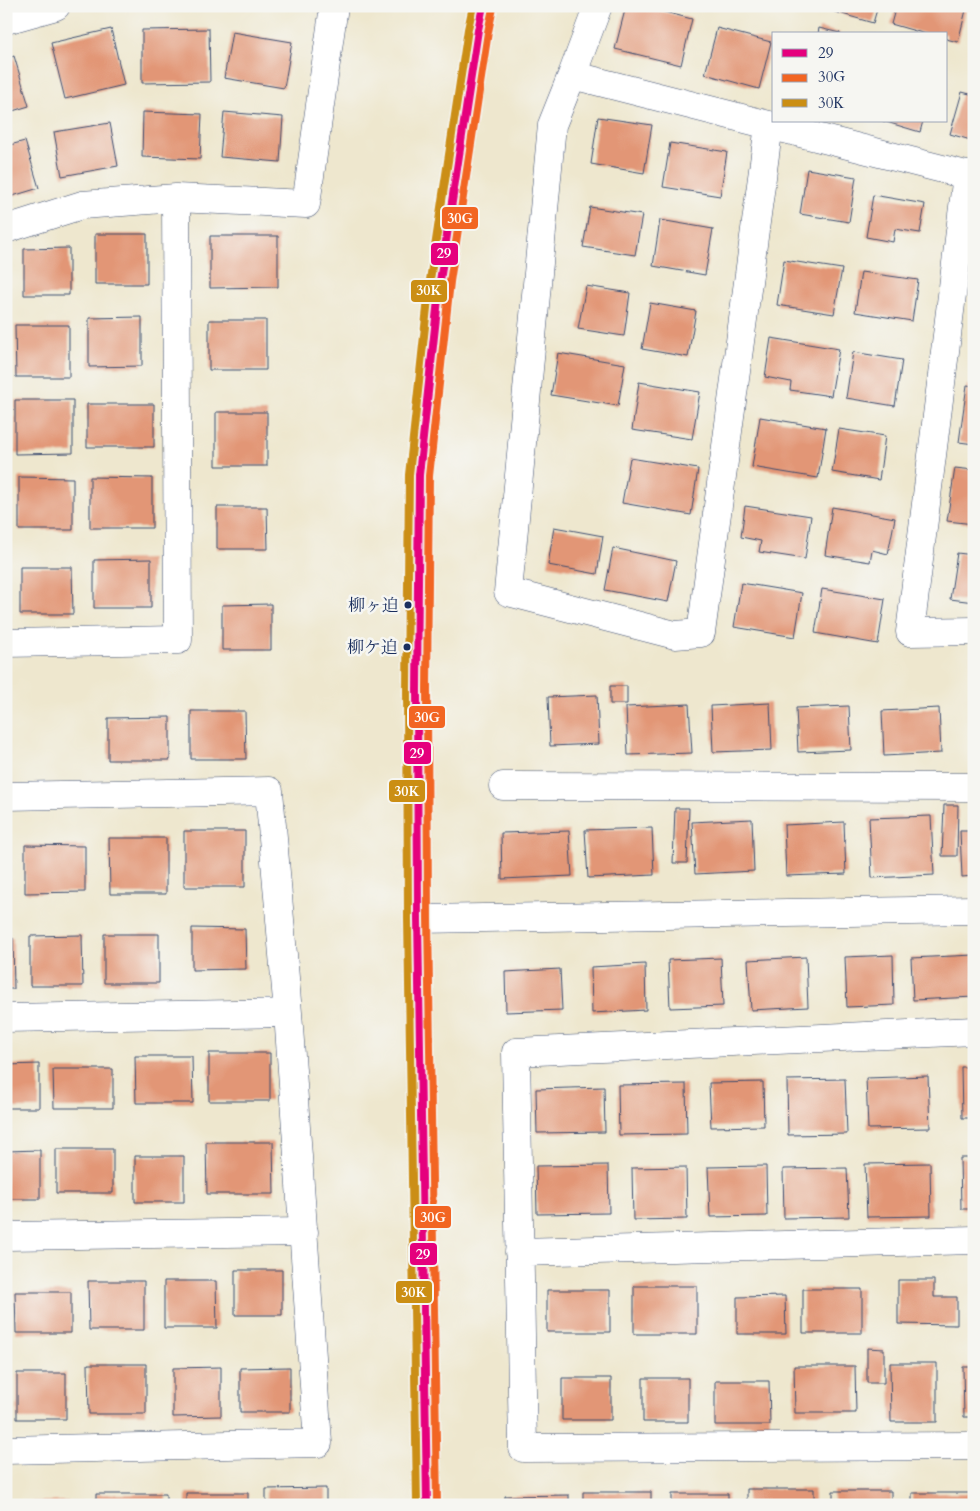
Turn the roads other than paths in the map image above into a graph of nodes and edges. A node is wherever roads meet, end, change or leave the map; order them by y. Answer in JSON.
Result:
{"nodes":[{"id":1,"x":56,"y":6,"type":"edge"},
{"id":2,"x":334,"y":6,"type":"edge"},
{"id":3,"x":483,"y":6,"type":"edge"},
{"id":4,"x":598,"y":6,"type":"edge"},
{"id":5,"x":6,"y":20,"type":"edge"},
{"id":6,"x":572,"y":75,"type":"junction"},
{"id":7,"x":769,"y":125,"type":"junction"},
{"id":8,"x":970,"y":176,"type":"edge"},
{"id":9,"x":176,"y":198,"type":"junction"},
{"id":10,"x":6,"y":228,"type":"edge"},
{"id":11,"x":974,"y":631,"type":"edge"},
{"id":12,"x":6,"y":643,"type":"edge"},
{"id":13,"x":503,"y":786,"type":"dead end"},
{"id":14,"x":974,"y":787,"type":"edge"},
{"id":15,"x":6,"y":796,"type":"edge"},
{"id":16,"x":974,"y":910,"type":"edge"},
{"id":17,"x":418,"y":919,"type":"junction"},
{"id":18,"x":288,"y":1013,"type":"junction"},
{"id":19,"x":6,"y":1018,"type":"edge"},
{"id":20,"x":974,"y":1031,"type":"edge"},
{"id":21,"x":304,"y":1232,"type":"junction"},
{"id":22,"x":6,"y":1236,"type":"edge"},
{"id":23,"x":974,"y":1240,"type":"edge"},
{"id":24,"x":519,"y":1252,"type":"junction"},
{"id":25,"x":974,"y":1446,"type":"edge"},
{"id":26,"x":6,"y":1450,"type":"edge"},
{"id":27,"x":426,"y":1505,"type":"edge"}],
"edges":[{"from":1,"to":5,"type":"street"},
{"from":2,"to":9,"type":"street"},
{"from":3,"to":17,"type":"street"},
{"from":4,"to":6,"type":"street"},
{"from":6,"to":7,"type":"street"},
{"from":6,"to":7,"type":"street"},
{"from":7,"to":8,"type":"street"},
{"from":8,"to":11,"type":"street"},
{"from":9,"to":10,"type":"street"},
{"from":9,"to":12,"type":"street"},
{"from":13,"to":14,"type":"street"},
{"from":15,"to":18,"type":"street"},
{"from":16,"to":17,"type":"street"},
{"from":17,"to":27,"type":"street"},
{"from":18,"to":19,"type":"street"},
{"from":18,"to":21,"type":"street"},
{"from":20,"to":24,"type":"street"},
{"from":21,"to":22,"type":"street"},
{"from":21,"to":26,"type":"street"},
{"from":23,"to":24,"type":"street"},
{"from":24,"to":25,"type":"street"}]}
